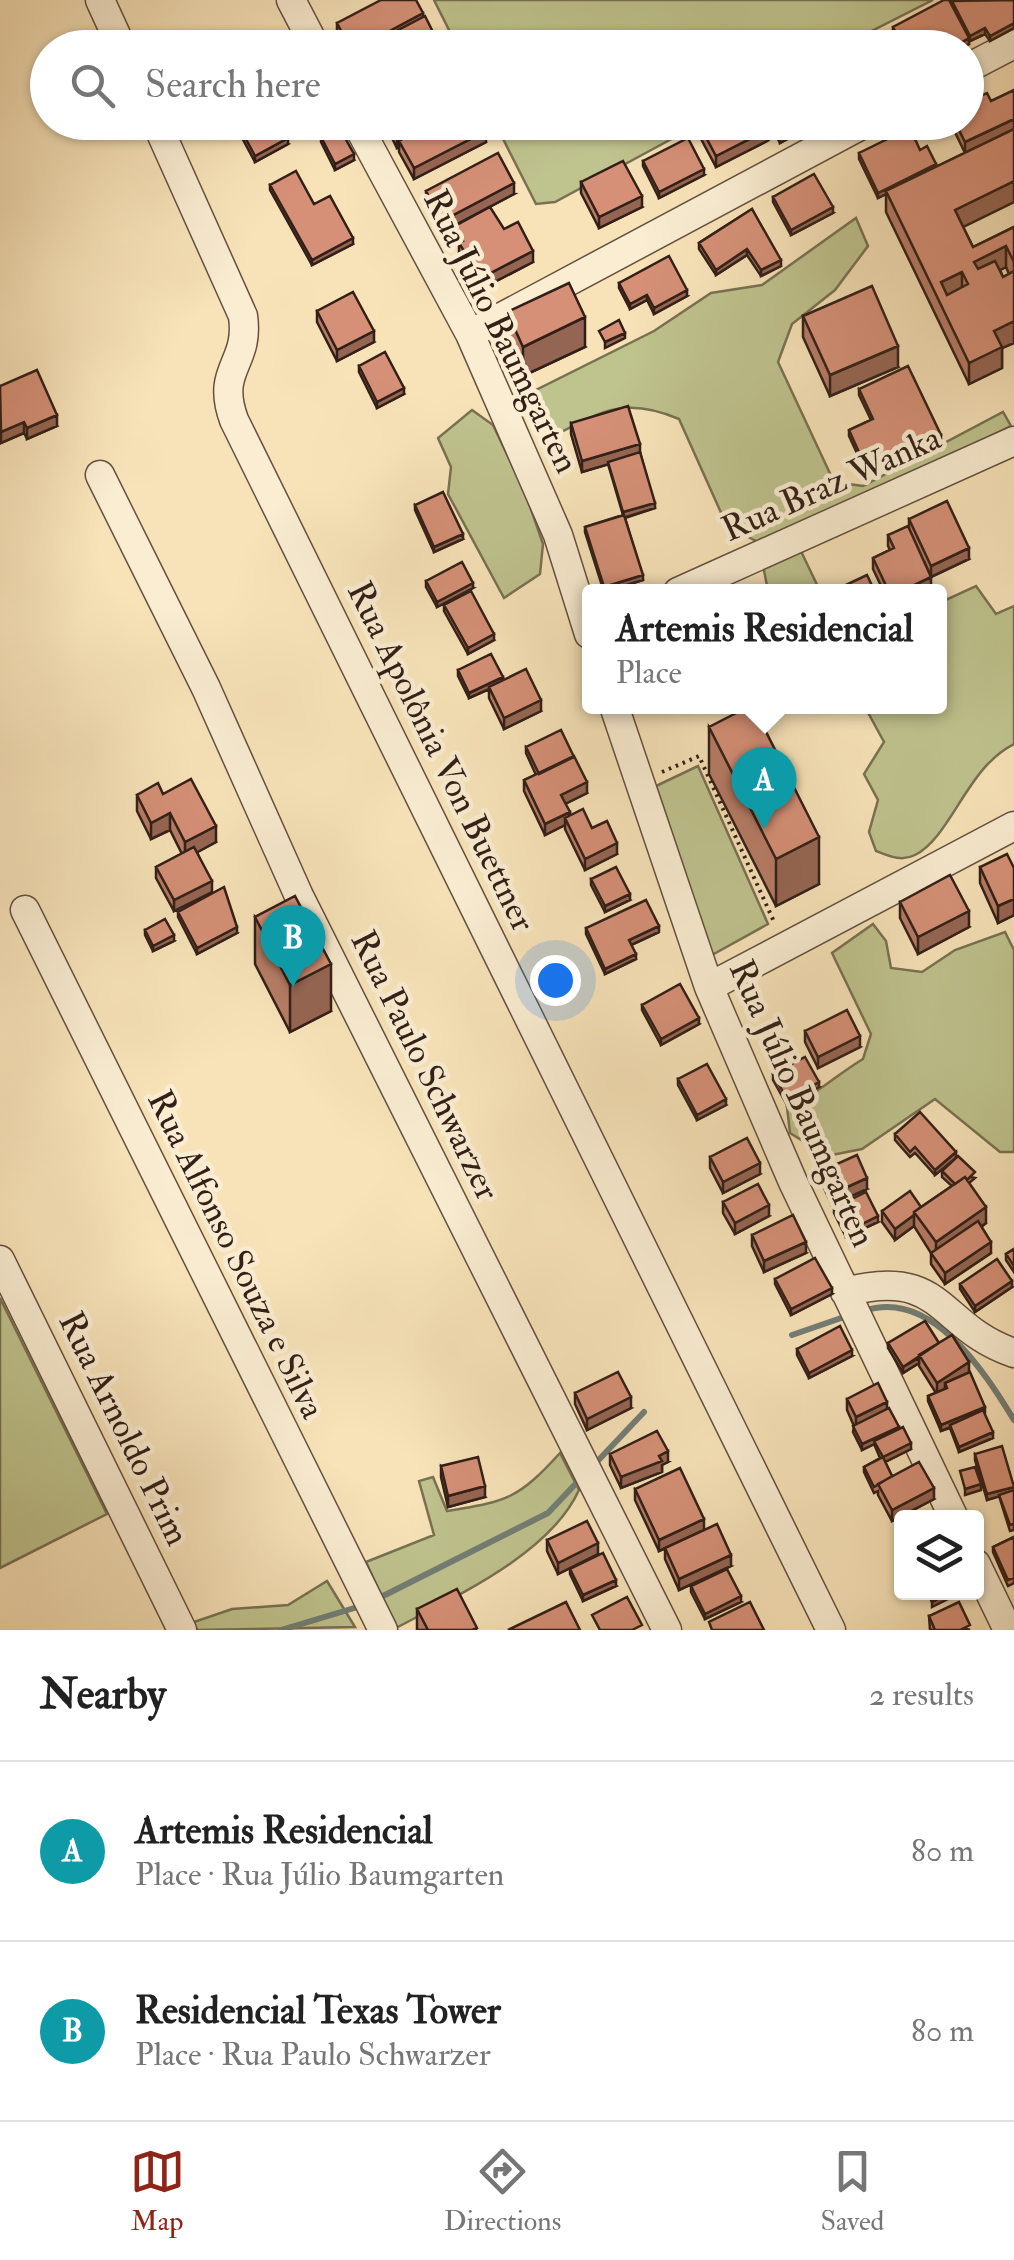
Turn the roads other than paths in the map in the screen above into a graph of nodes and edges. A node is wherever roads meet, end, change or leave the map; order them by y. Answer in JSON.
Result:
{"nodes":[{"id":1,"x":100,"y":0,"type":"edge"},
{"id":2,"x":291,"y":0,"type":"edge"},
{"id":3,"x":114,"y":30,"type":"edge"},
{"id":4,"x":307,"y":30,"type":"edge"},
{"id":5,"x":1014,"y":44,"type":"edge"},
{"id":6,"x":984,"y":60,"type":"edge"},
{"id":7,"x":164,"y":140,"type":"edge"},
{"id":8,"x":366,"y":140,"type":"edge"},
{"id":9,"x":833,"y":140,"type":"edge"},
{"id":10,"x":470,"y":334,"type":"junction"},
{"id":11,"x":1014,"y":441,"type":"edge"},
{"id":12,"x":100,"y":476,"type":"dead end"},
{"id":13,"x":696,"y":584,"type":"edge"},
{"id":14,"x":582,"y":609,"type":"edge"},
{"id":15,"x":617,"y":714,"type":"edge"},
{"id":16,"x":1014,"y":826,"type":"edge"},
{"id":17,"x":25,"y":910,"type":"dead end"},
{"id":18,"x":708,"y":987,"type":"junction"},
{"id":19,"x":0,"y":1260,"type":"edge"},
{"id":20,"x":851,"y":1306,"type":"junction"},
{"id":21,"x":1014,"y":1352,"type":"edge"},
{"id":22,"x":950,"y":1510,"type":"edge"},
{"id":23,"x":984,"y":1580,"type":"edge"},
{"id":24,"x":381,"y":1624,"type":"edge"},
{"id":25,"x":182,"y":1630,"type":"edge"},
{"id":26,"x":667,"y":1630,"type":"edge"},
{"id":27,"x":831,"y":1630,"type":"edge"},
{"id":28,"x":1008,"y":1630,"type":"edge"}],
"edges":[{"from":1,"to":3,"type":"street"},
{"from":2,"to":4,"type":"street"},
{"from":5,"to":6,"type":"street"},
{"from":7,"to":27,"type":"street","name":"Rua Apolônia Von Buettner"},
{"from":8,"to":10,"type":"street","name":"Rua Júlio Baumgarten"},
{"from":9,"to":10,"type":"street"},
{"from":10,"to":14,"type":"street","name":"Rua Júlio Baumgarten"},
{"from":11,"to":13,"type":"street","name":"Rua Braz Wanka"},
{"from":12,"to":26,"type":"street","name":"Rua Paulo Schwarzer"},
{"from":15,"to":18,"type":"street","name":"Rua Júlio Baumgarten"},
{"from":16,"to":18,"type":"street"},
{"from":17,"to":24,"type":"street","name":"Rua Alfonso Souza e Silva"},
{"from":18,"to":20,"type":"street","name":"Rua Júlio Baumgarten"},
{"from":19,"to":25,"type":"street","name":"Rua Arnoldo Prim"},
{"from":20,"to":21,"type":"street"},
{"from":20,"to":22,"type":"street","name":"Rua Júlio Baumgarten"},
{"from":23,"to":28,"type":"street"}]}
